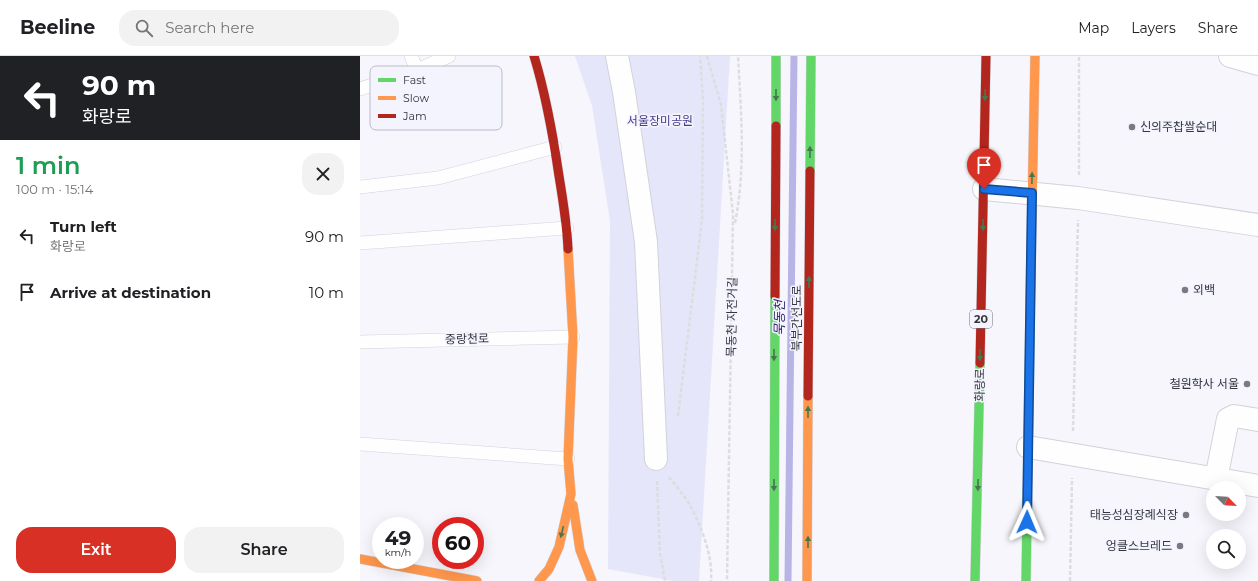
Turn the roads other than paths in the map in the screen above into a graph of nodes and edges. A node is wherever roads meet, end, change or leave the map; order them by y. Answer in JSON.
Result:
{"nodes":[{"id":1,"x":411,"y":56,"type":"edge"},
{"id":2,"x":449,"y":56,"type":"edge"},
{"id":3,"x":534,"y":56,"type":"edge"},
{"id":4,"x":617,"y":56,"type":"edge"},
{"id":5,"x":776,"y":56,"type":"edge"},
{"id":6,"x":811,"y":56,"type":"edge"},
{"id":7,"x":986,"y":56,"type":"edge"},
{"id":8,"x":1035,"y":56,"type":"edge"},
{"id":9,"x":1230,"y":56,"type":"edge"},
{"id":10,"x":1258,"y":64,"type":"edge"},
{"id":11,"x":415,"y":66,"type":"edge"},
{"id":12,"x":426,"y":66,"type":"edge"},
{"id":13,"x":370,"y":86,"type":"edge"},
{"id":14,"x":360,"y":89,"type":"edge"},
{"id":15,"x":555,"y":147,"type":"junction"},
{"id":16,"x":360,"y":187,"type":"edge"},
{"id":17,"x":984,"y":189,"type":"junction"},
{"id":18,"x":1032,"y":193,"type":"junction"},
{"id":19,"x":1258,"y":225,"type":"edge"},
{"id":20,"x":567,"y":228,"type":"junction"},
{"id":21,"x":360,"y":243,"type":"edge"},
{"id":22,"x":573,"y":337,"type":"junction"},
{"id":23,"x":360,"y":342,"type":"edge"},
{"id":24,"x":1258,"y":420,"type":"edge"},
{"id":25,"x":360,"y":444,"type":"edge"},
{"id":26,"x":1028,"y":447,"type":"junction"},
{"id":27,"x":656,"y":458,"type":"road end"},
{"id":28,"x":568,"y":459,"type":"junction"},
{"id":29,"x":1216,"y":479,"type":"junction"},
{"id":30,"x":1258,"y":486,"type":"edge"},
{"id":31,"x":571,"y":494,"type":"junction"},
{"id":32,"x":360,"y":559,"type":"edge"},
{"id":33,"x":478,"y":581,"type":"edge"},
{"id":34,"x":539,"y":581,"type":"edge"},
{"id":35,"x":592,"y":581,"type":"edge"},
{"id":36,"x":774,"y":581,"type":"edge"},
{"id":37,"x":807,"y":581,"type":"edge"},
{"id":38,"x":976,"y":581,"type":"edge"},
{"id":39,"x":1026,"y":581,"type":"edge"}],
"edges":[{"from":1,"to":11,"type":"lane"},
{"from":2,"to":12,"type":"lane"},
{"from":3,"to":15,"type":"main road"},
{"from":4,"to":27,"type":"street"},
{"from":5,"to":36,"type":"main road","name":"북부간선도로","one_way":true},
{"from":37,"to":6,"type":"main road","name":"북부간선도로","one_way":true},
{"from":7,"to":17,"type":"main road","name":"화랑로","number":"20","one_way":true},
{"from":18,"to":8,"type":"main road","one_way":true},
{"from":9,"to":10,"type":"street"},
{"from":13,"to":14,"type":"lane"},
{"from":15,"to":16,"type":"lane"},
{"from":15,"to":20,"type":"main road"},
{"from":17,"to":18,"type":"street"},
{"from":17,"to":38,"type":"main road","name":"화랑로","number":"20","one_way":true},
{"from":18,"to":19,"type":"street"},
{"from":18,"to":26,"type":"main road"},
{"from":20,"to":21,"type":"lane"},
{"from":20,"to":22,"type":"main road"},
{"from":22,"to":23,"type":"lane","name":"중랑천로"},
{"from":22,"to":28,"type":"main road"},
{"from":24,"to":29,"type":"street"},
{"from":25,"to":28,"type":"lane"},
{"from":26,"to":29,"type":"street"},
{"from":26,"to":39,"type":"main road"},
{"from":28,"to":31,"type":"main road"},
{"from":29,"to":30,"type":"street"},
{"from":31,"to":34,"type":"main road","one_way":true},
{"from":31,"to":35,"type":"main road"},
{"from":32,"to":33,"type":"main road"}]}
